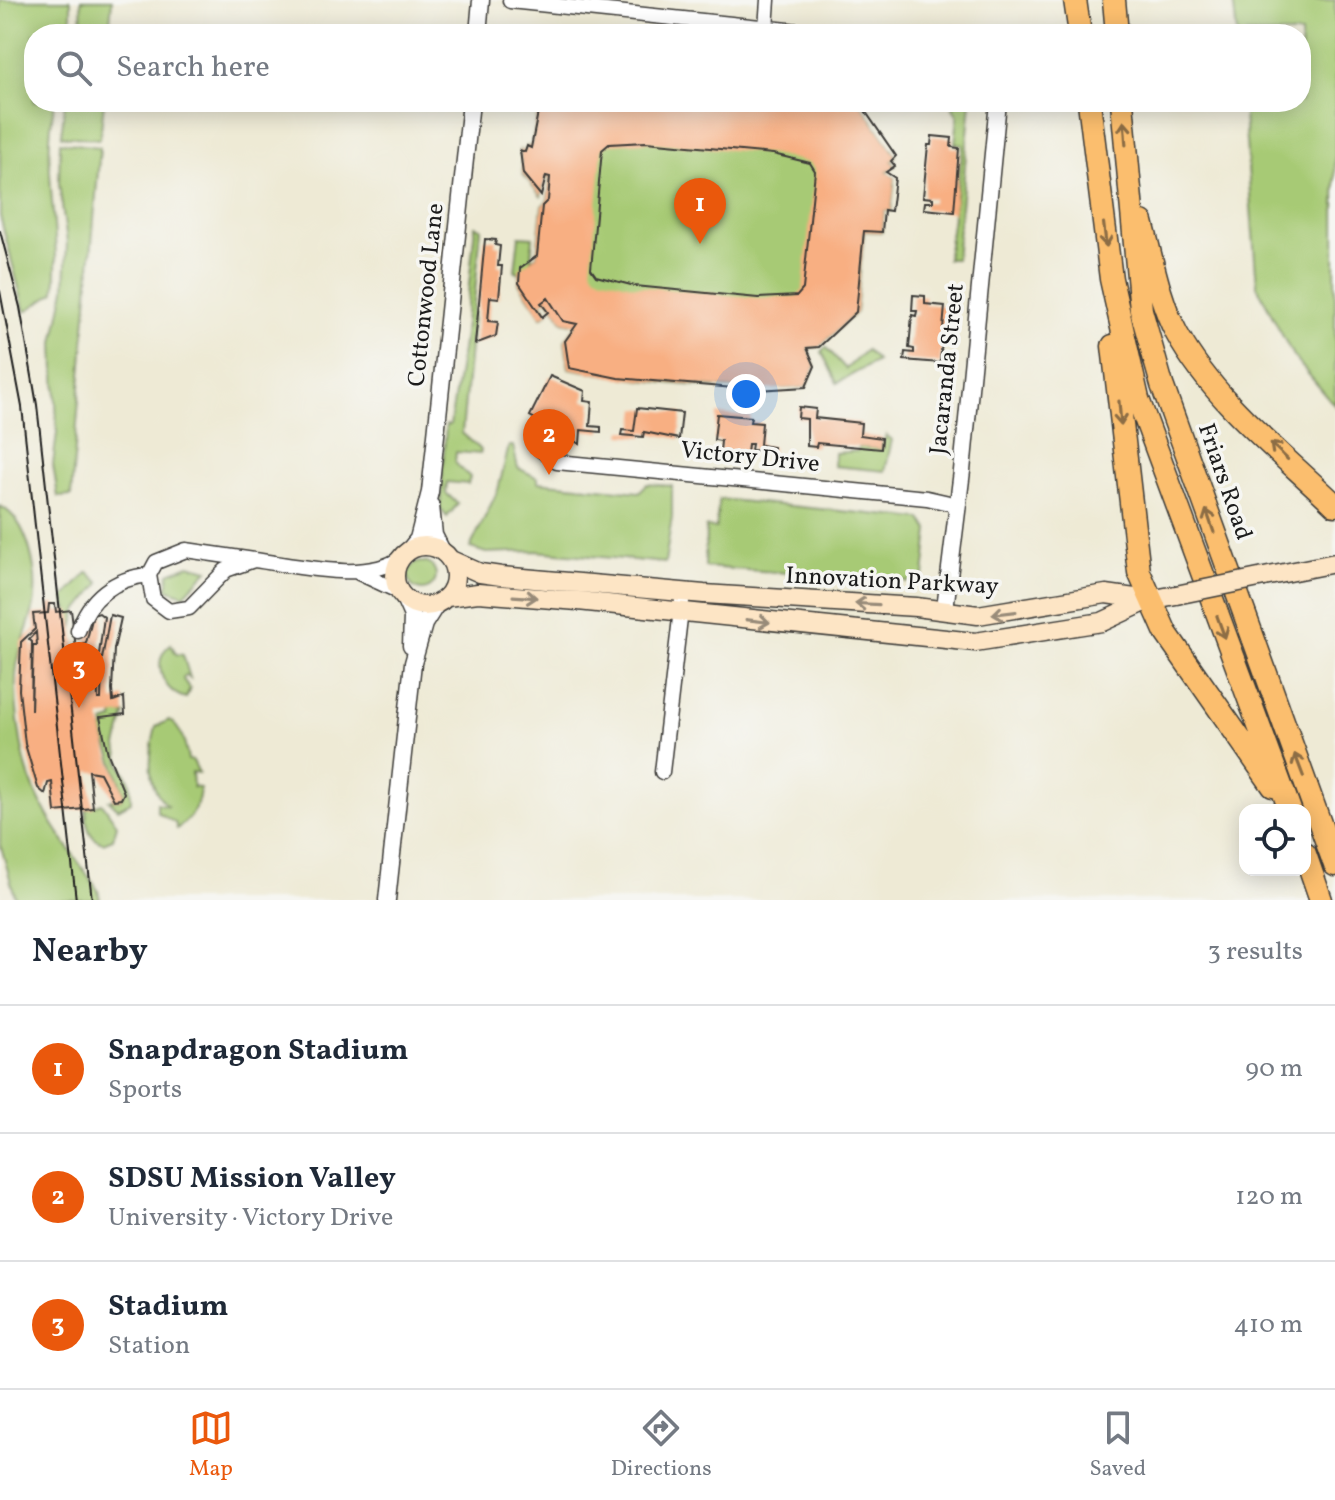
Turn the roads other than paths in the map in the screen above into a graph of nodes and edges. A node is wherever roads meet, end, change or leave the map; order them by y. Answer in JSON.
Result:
{"nodes":[{"id":1,"x":481,"y":0,"type":"edge"},
{"id":2,"x":768,"y":0,"type":"edge"},
{"id":3,"x":1075,"y":0,"type":"edge"},
{"id":4,"x":1114,"y":0,"type":"edge"},
{"id":5,"x":510,"y":1,"type":"edge"},
{"id":6,"x":479,"y":24,"type":"edge"},
{"id":7,"x":728,"y":24,"type":"edge"},
{"id":8,"x":766,"y":24,"type":"edge"},
{"id":9,"x":1079,"y":24,"type":"edge"},
{"id":10,"x":1116,"y":24,"type":"edge"},
{"id":11,"x":470,"y":112,"type":"edge"},
{"id":12,"x":997,"y":112,"type":"edge"},
{"id":13,"x":1090,"y":112,"type":"edge"},
{"id":14,"x":1123,"y":112,"type":"edge"},
{"id":15,"x":1127,"y":167,"type":"junction"},
{"id":16,"x":1111,"y":279,"type":"junction"},
{"id":17,"x":541,"y":450,"type":"dead end"},
{"id":18,"x":430,"y":492,"type":"junction"},
{"id":19,"x":958,"y":505,"type":"junction"},
{"id":20,"x":1335,"y":505,"type":"edge"},
{"id":21,"x":406,"y":553,"type":"junction"},
{"id":22,"x":447,"y":555,"type":"junction"},
{"id":23,"x":254,"y":560,"type":"junction"},
{"id":24,"x":1335,"y":563,"type":"edge"},
{"id":25,"x":355,"y":571,"type":"junction"},
{"id":26,"x":149,"y":575,"type":"junction"},
{"id":27,"x":683,"y":592,"type":"junction"},
{"id":28,"x":402,"y":595,"type":"junction"},
{"id":29,"x":1149,"y":600,"type":"junction"},
{"id":30,"x":442,"y":601,"type":"junction"},
{"id":31,"x":945,"y":609,"type":"junction"},
{"id":32,"x":681,"y":612,"type":"junction"},
{"id":33,"x":78,"y":631,"type":"dead end"},
{"id":34,"x":942,"y":640,"type":"junction"},
{"id":35,"x":413,"y":663,"type":"junction"},
{"id":36,"x":662,"y":772,"type":"dead end"},
{"id":37,"x":1286,"y":804,"type":"edge"},
{"id":38,"x":1288,"y":804,"type":"edge"},
{"id":39,"x":1335,"y":865,"type":"edge"},
{"id":40,"x":1311,"y":871,"type":"edge"},
{"id":41,"x":387,"y":900,"type":"edge"},
{"id":42,"x":1321,"y":900,"type":"edge"}],
"edges":[{"from":1,"to":6,"type":"street"},
{"from":2,"to":8,"type":"street"},
{"from":3,"to":9,"type":"highway"},
{"from":4,"to":10,"type":"highway"},
{"from":5,"to":7,"type":"street"},
{"from":11,"to":18,"type":"street","name":"Cottonwood Lane"},
{"from":12,"to":19,"type":"street","name":"Jacaranda Street"},
{"from":13,"to":16,"type":"highway","one_way":true},
{"from":15,"to":14,"type":"highway","name":"Friars Road","one_way":true},
{"from":20,"to":15,"type":"highway","one_way":true},
{"from":39,"to":15,"type":"highway","name":"Friars Road","one_way":true},
{"from":16,"to":29,"type":"highway","one_way":true},
{"from":16,"to":38,"type":"highway","one_way":true},
{"from":17,"to":19,"type":"street","name":"Victory Drive"},
{"from":18,"to":21,"type":"street","name":"Cottonwood Lane"},
{"from":18,"to":22,"type":"street","name":"Cottonwood Lane"},
{"from":19,"to":31,"type":"street","name":"Jacaranda Street"},
{"from":21,"to":22,"type":"main road","name":"Innovation Parkway"},
{"from":21,"to":25,"type":"street","name":"Innovation Parkway"},
{"from":21,"to":28,"type":"main road"},
{"from":22,"to":27,"type":"main road","name":"Innovation Parkway"},
{"from":22,"to":30,"type":"main road"},
{"from":23,"to":25,"type":"street","name":"Innovation Parkway"},
{"from":23,"to":26,"type":"street","name":"Innovation Parkway"},
{"from":23,"to":26,"type":"street"},
{"from":24,"to":29,"type":"main road","bridge":true},
{"from":25,"to":28,"type":"street","name":"Innovation Parkway"},
{"from":26,"to":33,"type":"street","name":"Innovation Parkway"},
{"from":31,"to":27,"type":"main road","name":"Innovation Parkway","one_way":true},
{"from":27,"to":32,"type":"street"},
{"from":28,"to":30,"type":"main road","name":"Innovation Parkway"},
{"from":28,"to":35,"type":"street"},
{"from":29,"to":31,"type":"main road","name":"Innovation Parkway","one_way":true},
{"from":29,"to":34,"type":"main road","name":"Innovation Parkway"},
{"from":29,"to":37,"type":"highway"},
{"from":30,"to":32,"type":"main road","name":"Innovation Parkway","one_way":true},
{"from":30,"to":35,"type":"street"},
{"from":31,"to":34,"type":"main road","name":"Jacaranda Street"},
{"from":32,"to":34,"type":"main road","name":"Innovation Parkway","one_way":true},
{"from":32,"to":36,"type":"street"},
{"from":35,"to":41,"type":"street"},
{"from":40,"to":42,"type":"highway"}]}
